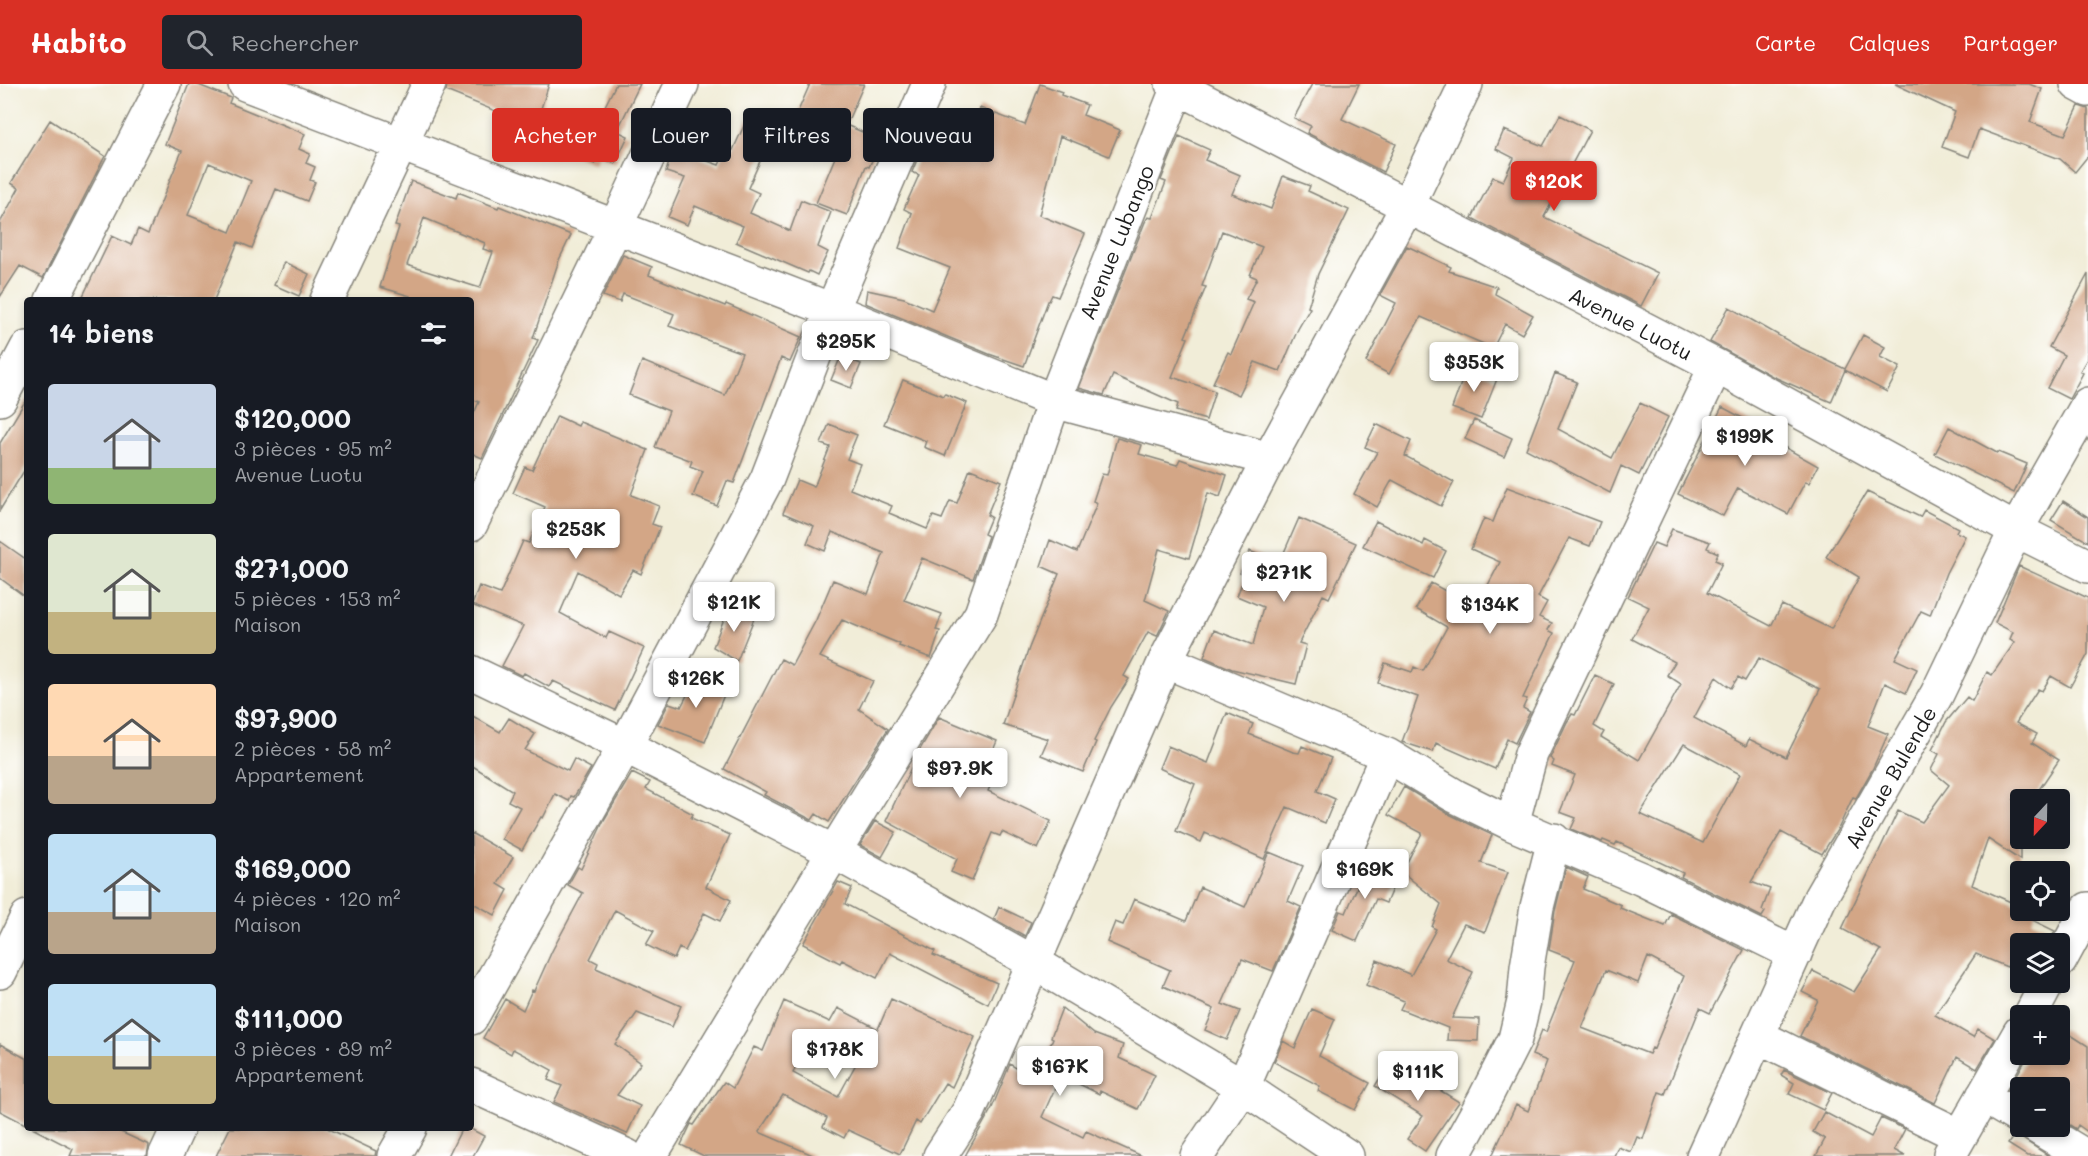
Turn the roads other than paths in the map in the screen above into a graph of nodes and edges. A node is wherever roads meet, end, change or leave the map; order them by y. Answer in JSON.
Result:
{"nodes":[{"id":1,"x":164,"y":84,"type":"edge"},
{"id":2,"x":245,"y":84,"type":"edge"},
{"id":3,"x":429,"y":84,"type":"edge"},
{"id":4,"x":682,"y":84,"type":"edge"},
{"id":5,"x":929,"y":84,"type":"edge"},
{"id":6,"x":1466,"y":84,"type":"edge"},
{"id":7,"x":2077,"y":84,"type":"edge"},
{"id":8,"x":1176,"y":85,"type":"edge"},
{"id":9,"x":2088,"y":90,"type":"edge"},
{"id":10,"x":402,"y":143,"type":"junction"},
{"id":11,"x":1407,"y":207,"type":"junction"},
{"id":12,"x":615,"y":228,"type":"junction"},
{"id":13,"x":54,"y":297,"type":"edge"},
{"id":14,"x":328,"y":297,"type":"edge"},
{"id":15,"x":832,"y":310,"type":"junction"},
{"id":16,"x":24,"y":355,"type":"edge"},
{"id":17,"x":1716,"y":366,"type":"junction"},
{"id":18,"x":9,"y":390,"type":"edge"},
{"id":19,"x":1053,"y":401,"type":"junction"},
{"id":20,"x":2088,"y":404,"type":"edge"},
{"id":21,"x":1269,"y":459,"type":"junction"},
{"id":22,"x":474,"y":518,"type":"edge"},
{"id":23,"x":2016,"y":530,"type":"junction"},
{"id":24,"x":2088,"y":566,"type":"edge"},
{"id":25,"x":1165,"y":661,"type":"junction"},
{"id":26,"x":474,"y":673,"type":"edge"},
{"id":27,"x":625,"y":746,"type":"junction"},
{"id":28,"x":1387,"y":755,"type":"junction"},
{"id":29,"x":1512,"y":824,"type":"junction"},
{"id":30,"x":1554,"y":840,"type":"junction"},
{"id":31,"x":834,"y":852,"type":"junction"},
{"id":32,"x":2088,"y":909,"type":"edge"},
{"id":33,"x":24,"y":922,"type":"edge"},
{"id":34,"x":2070,"y":942,"type":"edge"},
{"id":35,"x":1795,"y":954,"type":"junction"},
{"id":36,"x":1033,"y":962,"type":"junction"},
{"id":37,"x":0,"y":972,"type":"edge"},
{"id":38,"x":474,"y":1013,"type":"edge"},
{"id":39,"x":1758,"y":1036,"type":"junction"},
{"id":40,"x":2010,"y":1049,"type":"edge"},
{"id":41,"x":474,"y":1086,"type":"edge"},
{"id":42,"x":1243,"y":1087,"type":"junction"},
{"id":43,"x":1983,"y":1095,"type":"junction"},
{"id":44,"x":2010,"y":1112,"type":"edge"},
{"id":45,"x":177,"y":1131,"type":"edge"},
{"id":46,"x":408,"y":1131,"type":"edge"},
{"id":47,"x":2054,"y":1137,"type":"edge"},
{"id":48,"x":1954,"y":1146,"type":"edge"},
{"id":49,"x":165,"y":1156,"type":"edge"},
{"id":50,"x":394,"y":1156,"type":"edge"},
{"id":51,"x":627,"y":1156,"type":"edge"},
{"id":52,"x":650,"y":1156,"type":"edge"},
{"id":53,"x":940,"y":1156,"type":"edge"},
{"id":54,"x":1197,"y":1156,"type":"edge"},
{"id":55,"x":1347,"y":1156,"type":"edge"},
{"id":56,"x":1452,"y":1156,"type":"edge"},
{"id":57,"x":1703,"y":1156,"type":"edge"},
{"id":58,"x":2085,"y":1156,"type":"edge"}],
"edges":[{"from":1,"to":13,"type":"street"},
{"from":2,"to":10,"type":"street"},
{"from":3,"to":10,"type":"street"},
{"from":4,"to":12,"type":"street"},
{"from":5,"to":15,"type":"street"},
{"from":6,"to":11,"type":"street"},
{"from":7,"to":9,"type":"street"},
{"from":8,"to":11,"type":"street","name":"Avenue Luotu"},
{"from":8,"to":19,"type":"street","name":"Avenue Lubango"},
{"from":10,"to":12,"type":"street"},
{"from":10,"to":14,"type":"street"},
{"from":11,"to":17,"type":"street","name":"Avenue Luotu"},
{"from":11,"to":21,"type":"street"},
{"from":12,"to":15,"type":"street"},
{"from":12,"to":22,"type":"street"},
{"from":15,"to":19,"type":"street"},
{"from":15,"to":27,"type":"street"},
{"from":16,"to":18,"type":"street"},
{"from":17,"to":23,"type":"street","name":"Avenue Luotu"},
{"from":17,"to":29,"type":"street"},
{"from":19,"to":21,"type":"street"},
{"from":19,"to":31,"type":"street","name":"Avenue Lubango"},
{"from":20,"to":23,"type":"street","name":"Avenue Bulende"},
{"from":21,"to":25,"type":"street"},
{"from":23,"to":24,"type":"street","name":"Avenue Luotu"},
{"from":23,"to":35,"type":"street","name":"Avenue Bulende"},
{"from":25,"to":28,"type":"street"},
{"from":25,"to":36,"type":"street"},
{"from":26,"to":27,"type":"street"},
{"from":27,"to":31,"type":"street"},
{"from":27,"to":38,"type":"street"},
{"from":28,"to":29,"type":"street"},
{"from":28,"to":42,"type":"street"},
{"from":29,"to":30,"type":"street"},
{"from":30,"to":35,"type":"street"},
{"from":30,"to":56,"type":"street"},
{"from":31,"to":36,"type":"street"},
{"from":31,"to":52,"type":"street","name":"Avenue Lubango"},
{"from":32,"to":34,"type":"street"},
{"from":33,"to":37,"type":"street"},
{"from":35,"to":39,"type":"street","name":"Avenue Bulende"},
{"from":36,"to":42,"type":"street"},
{"from":36,"to":53,"type":"street"},
{"from":39,"to":48,"type":"street"},
{"from":39,"to":57,"type":"street","name":"Avenue Bulende"},
{"from":40,"to":43,"type":"street"},
{"from":41,"to":51,"type":"street"},
{"from":42,"to":54,"type":"street"},
{"from":42,"to":55,"type":"street"},
{"from":43,"to":44,"type":"street"},
{"from":43,"to":48,"type":"street"},
{"from":45,"to":49,"type":"street"},
{"from":46,"to":50,"type":"street"},
{"from":47,"to":58,"type":"street"}]}
